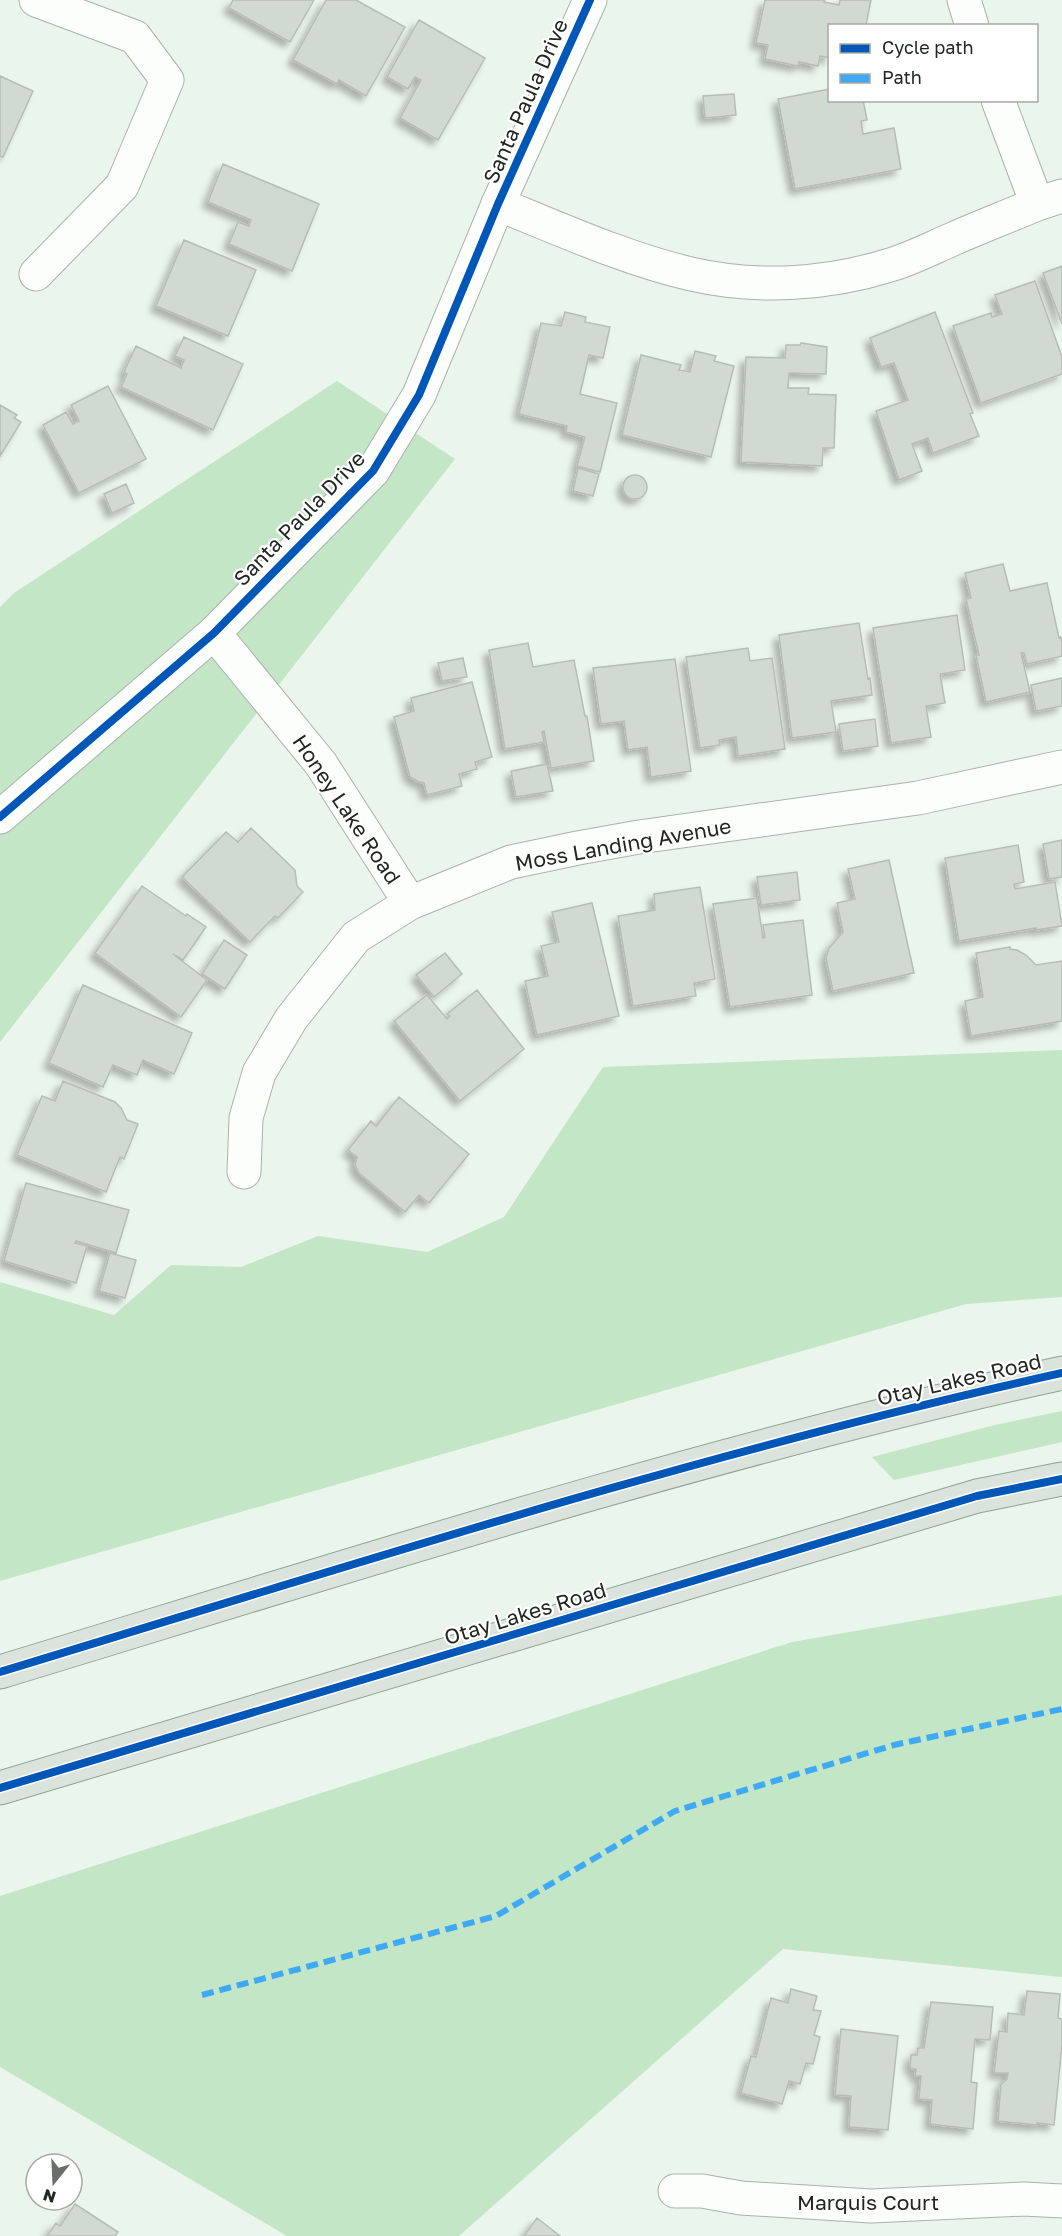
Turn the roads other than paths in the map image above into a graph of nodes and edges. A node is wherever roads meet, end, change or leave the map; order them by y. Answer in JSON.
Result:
{"nodes":[{"id":1,"x":36,"y":0,"type":"edge"},
{"id":2,"x":590,"y":0,"type":"edge"},
{"id":3,"x":964,"y":0,"type":"edge"},
{"id":4,"x":971,"y":24,"type":"edge"},
{"id":5,"x":999,"y":102,"type":"edge"},
{"id":6,"x":1049,"y":200,"type":"edge"},
{"id":7,"x":498,"y":204,"type":"junction"},
{"id":8,"x":36,"y":274,"type":"dead end"},
{"id":9,"x":214,"y":633,"type":"junction"},
{"id":10,"x":1062,"y":767,"type":"edge"},
{"id":11,"x":0,"y":817,"type":"edge"},
{"id":12,"x":410,"y":903,"type":"junction"},
{"id":13,"x":244,"y":1172,"type":"dead end"},
{"id":14,"x":1062,"y":1373,"type":"edge"},
{"id":15,"x":1062,"y":1479,"type":"edge"},
{"id":16,"x":0,"y":1672,"type":"edge"},
{"id":17,"x":0,"y":1788,"type":"edge"},
{"id":18,"x":675,"y":2191,"type":"dead end"},
{"id":19,"x":1062,"y":2201,"type":"edge"}],
"edges":[{"from":1,"to":8,"type":"street"},
{"from":2,"to":7,"type":"street","name":"Santa Paula Drive"},
{"from":3,"to":4,"type":"street"},
{"from":5,"to":6,"type":"street"},
{"from":6,"to":7,"type":"street"},
{"from":7,"to":9,"type":"street","name":"Santa Paula Drive"},
{"from":9,"to":11,"type":"street","name":"Santa Paula Drive"},
{"from":9,"to":12,"type":"street","name":"Honey Lake Road"},
{"from":10,"to":12,"type":"street","name":"Moss Landing Avenue"},
{"from":12,"to":13,"type":"street","name":"Moss Landing Avenue"},
{"from":14,"to":16,"type":"main road","name":"Otay Lakes Road"},
{"from":15,"to":17,"type":"main road","name":"Otay Lakes Road"},
{"from":18,"to":19,"type":"street","name":"Marquis Court"}]}
